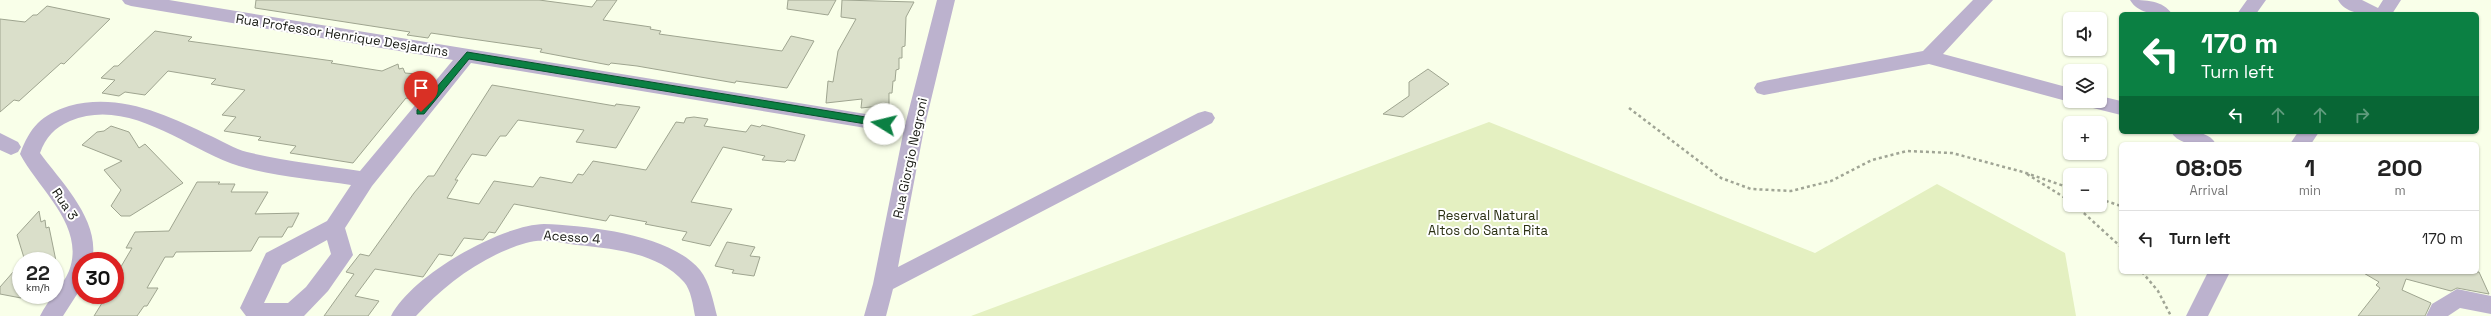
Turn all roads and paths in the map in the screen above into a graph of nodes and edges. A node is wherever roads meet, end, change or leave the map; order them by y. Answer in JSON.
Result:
{"nodes":[{"id":1,"x":131,"y":0,"type":"edge"},
{"id":2,"x":946,"y":0,"type":"edge"},
{"id":3,"x":1984,"y":0,"type":"edge"},
{"id":4,"x":2139,"y":0,"type":"edge"},
{"id":5,"x":2257,"y":0,"type":"edge"},
{"id":6,"x":2347,"y":0,"type":"edge"},
{"id":7,"x":2392,"y":0,"type":"edge"},
{"id":8,"x":2160,"y":12,"type":"edge"},
{"id":9,"x":2248,"y":12,"type":"edge"},
{"id":10,"x":2371,"y":12,"type":"edge"},
{"id":11,"x":2384,"y":12,"type":"edge"},
{"id":12,"x":467,"y":55,"type":"junction"},
{"id":13,"x":1929,"y":57,"type":"junction"},
{"id":14,"x":1764,"y":88,"type":"dead end"},
{"id":15,"x":2063,"y":93,"type":"edge"},
{"id":16,"x":2107,"y":105,"type":"edge"},
{"id":17,"x":1629,"y":108,"type":"dead end"},
{"id":18,"x":2119,"y":108,"type":"edge"},
{"id":19,"x":1205,"y":118,"type":"dead end"},
{"id":20,"x":884,"y":124,"type":"dead end"},
{"id":21,"x":2185,"y":134,"type":"edge"},
{"id":22,"x":2202,"y":142,"type":"edge"},
{"id":23,"x":2023,"y":172,"type":"junction"},
{"id":24,"x":365,"y":180,"type":"junction"},
{"id":25,"x":2063,"y":186,"type":"edge"},
{"id":26,"x":2063,"y":197,"type":"edge"},
{"id":27,"x":2107,"y":201,"type":"edge"},
{"id":28,"x":2119,"y":205,"type":"edge"},
{"id":29,"x":2083,"y":212,"type":"edge"},
{"id":30,"x":334,"y":227,"type":"dead end"},
{"id":31,"x":2119,"y":245,"type":"edge"},
{"id":32,"x":83,"y":252,"type":"edge"},
{"id":33,"x":2144,"y":274,"type":"edge"},
{"id":34,"x":2218,"y":274,"type":"edge"},
{"id":35,"x":72,"y":284,"type":"edge"},
{"id":36,"x":884,"y":284,"type":"junction"},
{"id":37,"x":2491,"y":304,"type":"edge"},
{"id":38,"x":51,"y":316,"type":"edge"},
{"id":39,"x":402,"y":316,"type":"edge"},
{"id":40,"x":706,"y":316,"type":"edge"},
{"id":41,"x":875,"y":316,"type":"edge"},
{"id":42,"x":2171,"y":316,"type":"edge"},
{"id":43,"x":2197,"y":316,"type":"edge"},
{"id":44,"x":2438,"y":316,"type":"edge"}],
"edges":[{"from":1,"to":12,"type":"street","name":"Rua Professor Henrique Desjardins"},
{"from":2,"to":36,"type":"street","name":"Rua Giorgio Negroni"},
{"from":3,"to":13,"type":"street"},
{"from":4,"to":8,"type":"street"},
{"from":5,"to":9,"type":"street"},
{"from":6,"to":10,"type":"street"},
{"from":7,"to":11,"type":"street"},
{"from":12,"to":20,"type":"street","name":"Rua Professor Henrique Desjardins"},
{"from":12,"to":24,"type":"street"},
{"from":13,"to":14,"type":"street"},
{"from":13,"to":15,"type":"street"},
{"from":16,"to":18,"type":"street"},
{"from":17,"to":23,"type":"path"},
{"from":19,"to":36,"type":"street"},
{"from":21,"to":22,"type":"street"},
{"from":23,"to":25,"type":"path"},
{"from":23,"to":26,"type":"path"},
{"from":24,"to":30,"type":"street"},
{"from":24,"to":32,"type":"street","name":"Rua 3"},
{"from":27,"to":28,"type":"path"},
{"from":29,"to":31,"type":"path"},
{"from":33,"to":42,"type":"path"},
{"from":34,"to":43,"type":"street"},
{"from":35,"to":38,"type":"street","name":"Rua 3"},
{"from":36,"to":41,"type":"street","name":"Rua Giorgio Negroni"},
{"from":37,"to":44,"type":"street"},
{"from":39,"to":40,"type":"street","name":"Acesso 4"}]}
